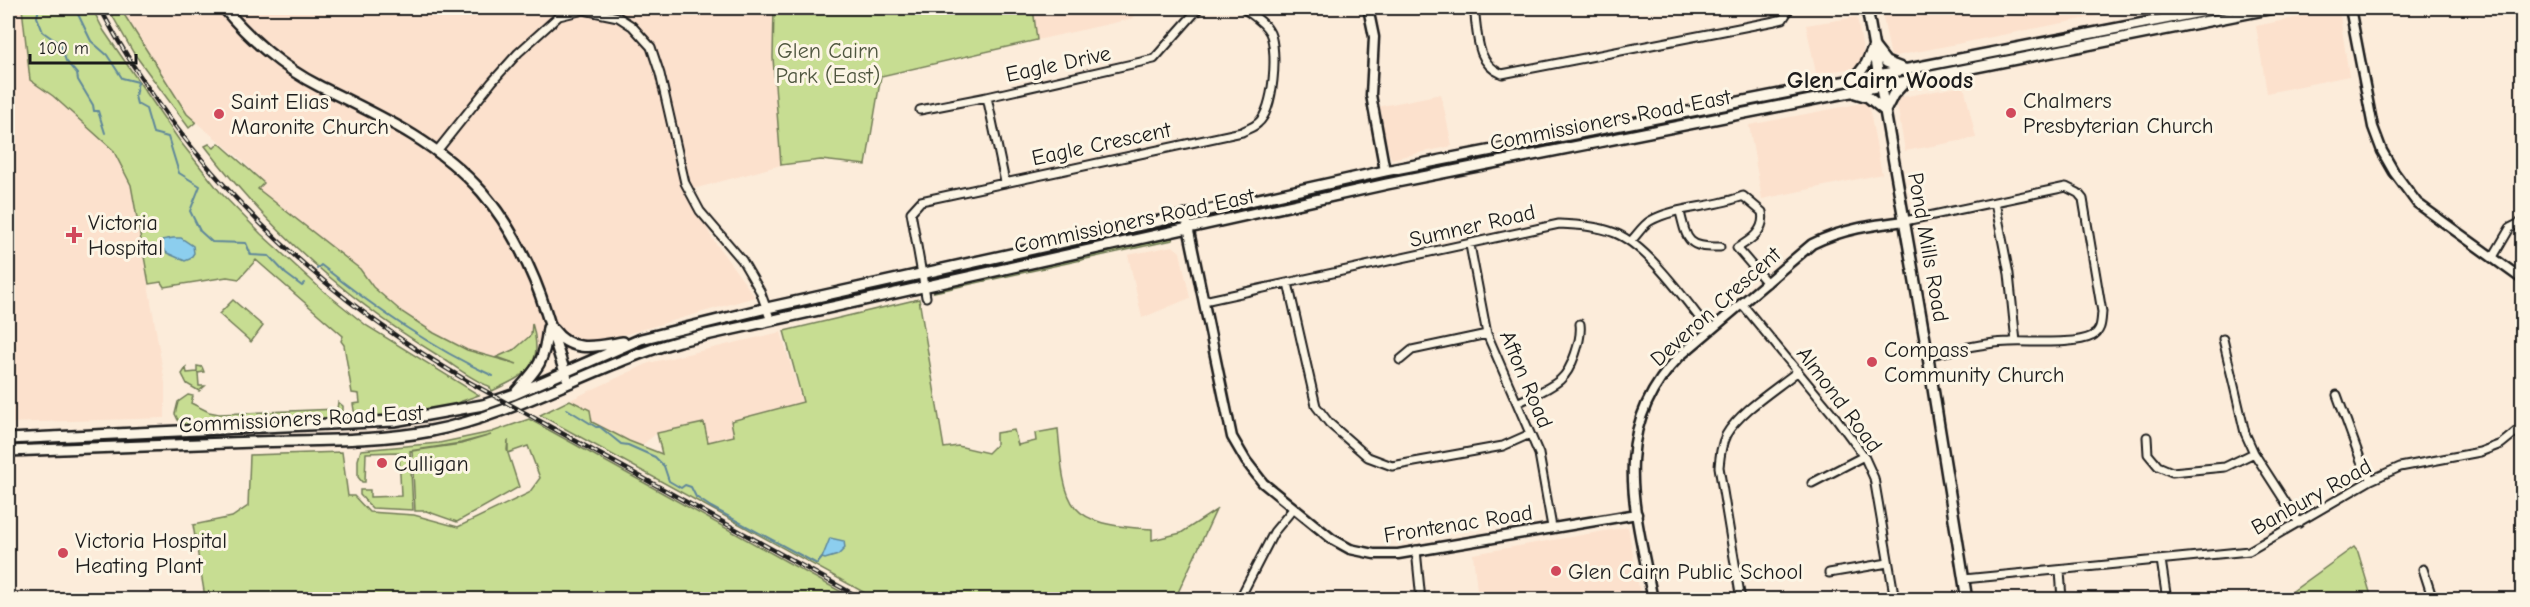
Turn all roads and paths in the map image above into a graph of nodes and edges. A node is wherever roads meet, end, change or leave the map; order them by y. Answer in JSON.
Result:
{"nodes":[{"id":1,"x":224,"y":8,"type":"edge"},
{"id":2,"x":1199,"y":8,"type":"edge"},
{"id":3,"x":1243,"y":8,"type":"edge"},
{"id":4,"x":1368,"y":8,"type":"edge"},
{"id":5,"x":1474,"y":8,"type":"edge"},
{"id":6,"x":1790,"y":8,"type":"edge"},
{"id":7,"x":1867,"y":8,"type":"edge"},
{"id":8,"x":2221,"y":8,"type":"edge"},
{"id":9,"x":2274,"y":8,"type":"edge"},
{"id":10,"x":2350,"y":8,"type":"edge"},
{"id":11,"x":1874,"y":46,"type":"junction"},
{"id":12,"x":1914,"y":69,"type":"junction"},
{"id":13,"x":1879,"y":76,"type":"junction"},
{"id":14,"x":1854,"y":80,"type":"junction"},
{"id":15,"x":1906,"y":81,"type":"junction"},
{"id":16,"x":1881,"y":86,"type":"junction"},
{"id":17,"x":1849,"y":92,"type":"junction"},
{"id":18,"x":987,"y":97,"type":"junction"},
{"id":19,"x":920,"y":110,"type":"dead end"},
{"id":20,"x":1886,"y":111,"type":"junction"},
{"id":21,"x":437,"y":151,"type":"junction"},
{"id":22,"x":1384,"y":171,"type":"junction"},
{"id":23,"x":1005,"y":182,"type":"junction"},
{"id":24,"x":1387,"y":184,"type":"junction"},
{"id":25,"x":1995,"y":202,"type":"junction"},
{"id":26,"x":1680,"y":212,"type":"junction"},
{"id":27,"x":1186,"y":217,"type":"junction"},
{"id":28,"x":1905,"y":221,"type":"junction"},
{"id":29,"x":2523,"y":222,"type":"edge"},
{"id":30,"x":1188,"y":228,"type":"junction"},
{"id":31,"x":1631,"y":241,"type":"junction"},
{"id":32,"x":1470,"y":245,"type":"junction"},
{"id":33,"x":1720,"y":247,"type":"dead end"},
{"id":34,"x":2493,"y":257,"type":"junction"},
{"id":35,"x":922,"y":273,"type":"junction"},
{"id":36,"x":2523,"y":279,"type":"edge"},
{"id":37,"x":1767,"y":283,"type":"junction"},
{"id":38,"x":1288,"y":284,"type":"junction"},
{"id":39,"x":924,"y":286,"type":"junction"},
{"id":40,"x":926,"y":297,"type":"dead end"},
{"id":41,"x":1204,"y":301,"type":"junction"},
{"id":42,"x":1742,"y":304,"type":"junction"},
{"id":43,"x":767,"y":308,"type":"junction"},
{"id":44,"x":771,"y":321,"type":"junction"},
{"id":45,"x":549,"y":323,"type":"junction"},
{"id":46,"x":1580,"y":324,"type":"dead end"},
{"id":47,"x":1709,"y":330,"type":"junction"},
{"id":48,"x":1487,"y":334,"type":"junction"},
{"id":49,"x":641,"y":339,"type":"junction"},
{"id":50,"x":2223,"y":339,"type":"dead end"},
{"id":51,"x":2016,"y":342,"type":"junction"},
{"id":52,"x":1928,"y":355,"type":"junction"},
{"id":53,"x":1400,"y":360,"type":"dead end"},
{"id":54,"x":1798,"y":371,"type":"junction"},
{"id":55,"x":565,"y":372,"type":"junction"},
{"id":56,"x":570,"y":383,"type":"junction"},
{"id":57,"x":515,"y":394,"type":"junction"},
{"id":58,"x":2337,"y":395,"type":"dead end"},
{"id":59,"x":1517,"y":402,"type":"junction"},
{"id":60,"x":2523,"y":427,"type":"edge"},
{"id":61,"x":1530,"y":434,"type":"junction"},
{"id":62,"x":2147,"y":437,"type":"dead end"},
{"id":63,"x":8,"y":439,"type":"edge"},
{"id":64,"x":8,"y":451,"type":"edge"},
{"id":65,"x":2254,"y":453,"type":"junction"},
{"id":66,"x":1864,"y":456,"type":"junction"},
{"id":67,"x":2371,"y":480,"type":"junction"},
{"id":68,"x":1812,"y":483,"type":"dead end"},
{"id":69,"x":1293,"y":509,"type":"junction"},
{"id":70,"x":1637,"y":514,"type":"junction"},
{"id":71,"x":2299,"y":524,"type":"junction"},
{"id":72,"x":1552,"y":526,"type":"junction"},
{"id":73,"x":1416,"y":550,"type":"junction"},
{"id":74,"x":2161,"y":560,"type":"junction"},
{"id":75,"x":1888,"y":563,"type":"junction"},
{"id":76,"x":2423,"y":569,"type":"dead end"},
{"id":77,"x":2060,"y":570,"type":"junction"},
{"id":78,"x":1828,"y":573,"type":"dead end"},
{"id":79,"x":1964,"y":579,"type":"junction"},
{"id":80,"x":1239,"y":600,"type":"edge"},
{"id":81,"x":1421,"y":600,"type":"edge"},
{"id":82,"x":1653,"y":600,"type":"edge"},
{"id":83,"x":1741,"y":600,"type":"edge"},
{"id":84,"x":1895,"y":600,"type":"edge"},
{"id":85,"x":1967,"y":600,"type":"edge"},
{"id":86,"x":2062,"y":600,"type":"edge"},
{"id":87,"x":2167,"y":600,"type":"edge"},
{"id":88,"x":2433,"y":600,"type":"edge"}],
"edges":[{"from":1,"to":21,"type":"main road"},
{"from":2,"to":18,"type":"street","name":"Eagle Drive"},
{"from":3,"to":23,"type":"street","name":"Eagle Crescent"},
{"from":4,"to":22,"type":"street"},
{"from":5,"to":6,"type":"street"},
{"from":7,"to":11,"type":"main road","name":"Pond Mills Road"},
{"from":8,"to":12,"type":"main road","name":"Commissioners Road East"},
{"from":9,"to":15,"type":"main road","name":"Commissioners Road East"},
{"from":10,"to":34,"type":"street"},
{"from":11,"to":12,"type":"main road"},
{"from":11,"to":13,"type":"main road","name":"Pond Mills Road"},
{"from":11,"to":14,"type":"main road"},
{"from":12,"to":13,"type":"main road","name":"Commissioners Road East"},
{"from":13,"to":14,"type":"main road","name":"Commissioners Road East"},
{"from":13,"to":16,"type":"main road","name":"Pond Mills Road"},
{"from":14,"to":22,"type":"main road","name":"Commissioners Road East"},
{"from":15,"to":16,"type":"main road","name":"Commissioners Road East"},
{"from":15,"to":20,"type":"main road"},
{"from":16,"to":17,"type":"main road","name":"Commissioners Road East"},
{"from":16,"to":20,"type":"main road","name":"Pond Mills Road"},
{"from":17,"to":20,"type":"main road"},
{"from":17,"to":24,"type":"main road","name":"Commissioners Road East"},
{"from":18,"to":19,"type":"street"},
{"from":18,"to":23,"type":"street","name":"Eagle Drive"},
{"from":20,"to":28,"type":"main road","name":"Pond Mills Road"},
{"from":21,"to":43,"type":"street"},
{"from":21,"to":45,"type":"main road"},
{"from":22,"to":24,"type":"street"},
{"from":22,"to":27,"type":"main road","name":"Commissioners Road East"},
{"from":23,"to":35,"type":"street","name":"Eagle Crescent"},
{"from":24,"to":30,"type":"main road","name":"Commissioners Road East"},
{"from":25,"to":28,"type":"street"},
{"from":25,"to":51,"type":"street"},
{"from":25,"to":51,"type":"street"},
{"from":26,"to":31,"type":"street"},
{"from":26,"to":33,"type":"street"},
{"from":26,"to":37,"type":"street"},
{"from":27,"to":30,"type":"street","name":"Frontenac Road"},
{"from":27,"to":35,"type":"main road","name":"Commissioners Road East"},
{"from":28,"to":37,"type":"street","name":"Deveron Crescent"},
{"from":28,"to":52,"type":"main road","name":"Pond Mills Road"},
{"from":29,"to":34,"type":"street"},
{"from":30,"to":39,"type":"main road","name":"Commissioners Road East"},
{"from":30,"to":41,"type":"street","name":"Frontenac Road"},
{"from":31,"to":32,"type":"street","name":"Sumner Road"},
{"from":31,"to":47,"type":"street","name":"Sumner Road"},
{"from":32,"to":38,"type":"street","name":"Sumner Road"},
{"from":32,"to":48,"type":"street","name":"Afton Road"},
{"from":34,"to":36,"type":"street"},
{"from":35,"to":39,"type":"street","name":"Eagle Crescent"},
{"from":35,"to":43,"type":"main road","name":"Commissioners Road East"},
{"from":37,"to":42,"type":"street","name":"Deveron Crescent"},
{"from":38,"to":41,"type":"street","name":"Sumner Road"},
{"from":38,"to":61,"type":"street"},
{"from":39,"to":40,"type":"street","name":"Eagle Crescent"},
{"from":39,"to":44,"type":"main road","name":"Commissioners Road East"},
{"from":41,"to":69,"type":"street","name":"Frontenac Road"},
{"from":42,"to":47,"type":"street","name":"Deveron Crescent"},
{"from":42,"to":54,"type":"street","name":"Almond Road"},
{"from":43,"to":44,"type":"street"},
{"from":43,"to":49,"type":"main road","name":"Commissioners Road East"},
{"from":44,"to":56,"type":"main road","name":"Commissioners Road East"},
{"from":45,"to":49,"type":"main road"},
{"from":45,"to":55,"type":"main road"},
{"from":45,"to":57,"type":"main road"},
{"from":46,"to":59,"type":"street"},
{"from":47,"to":70,"type":"street","name":"Deveron Crescent"},
{"from":48,"to":53,"type":"street"},
{"from":48,"to":59,"type":"street","name":"Afton Road"},
{"from":49,"to":55,"type":"main road","name":"Commissioners Road East"},
{"from":50,"to":65,"type":"street"},
{"from":51,"to":52,"type":"street"},
{"from":52,"to":79,"type":"main road","name":"Pond Mills Road"},
{"from":54,"to":66,"type":"street","name":"Almond Road"},
{"from":54,"to":83,"type":"street"},
{"from":55,"to":56,"type":"main road"},
{"from":55,"to":57,"type":"main road","name":"Commissioners Road East"},
{"from":56,"to":64,"type":"main road","name":"Commissioners Road East"},
{"from":57,"to":63,"type":"main road","name":"Commissioners Road East"},
{"from":58,"to":67,"type":"street"},
{"from":59,"to":61,"type":"street","name":"Afton Road"},
{"from":60,"to":67,"type":"street","name":"Banbury Road"},
{"from":61,"to":72,"type":"street","name":"Afton Road"},
{"from":62,"to":65,"type":"street"},
{"from":65,"to":71,"type":"street"},
{"from":66,"to":68,"type":"street"},
{"from":66,"to":75,"type":"street","name":"Almond Road"},
{"from":67,"to":71,"type":"street","name":"Banbury Road"},
{"from":69,"to":73,"type":"street","name":"Frontenac Road"},
{"from":69,"to":80,"type":"street"},
{"from":70,"to":72,"type":"street","name":"Frontenac Road"},
{"from":70,"to":82,"type":"street","name":"Deveron Crescent"},
{"from":71,"to":74,"type":"street","name":"Banbury Road"},
{"from":72,"to":73,"type":"street","name":"Frontenac Road"},
{"from":73,"to":81,"type":"street"},
{"from":74,"to":77,"type":"street","name":"Banbury Road"},
{"from":74,"to":87,"type":"street"},
{"from":75,"to":78,"type":"street"},
{"from":75,"to":84,"type":"street","name":"Almond Road"},
{"from":76,"to":88,"type":"street"},
{"from":77,"to":79,"type":"street","name":"Banbury Road"},
{"from":77,"to":86,"type":"street"},
{"from":79,"to":85,"type":"main road","name":"Pond Mills Road"}]}
